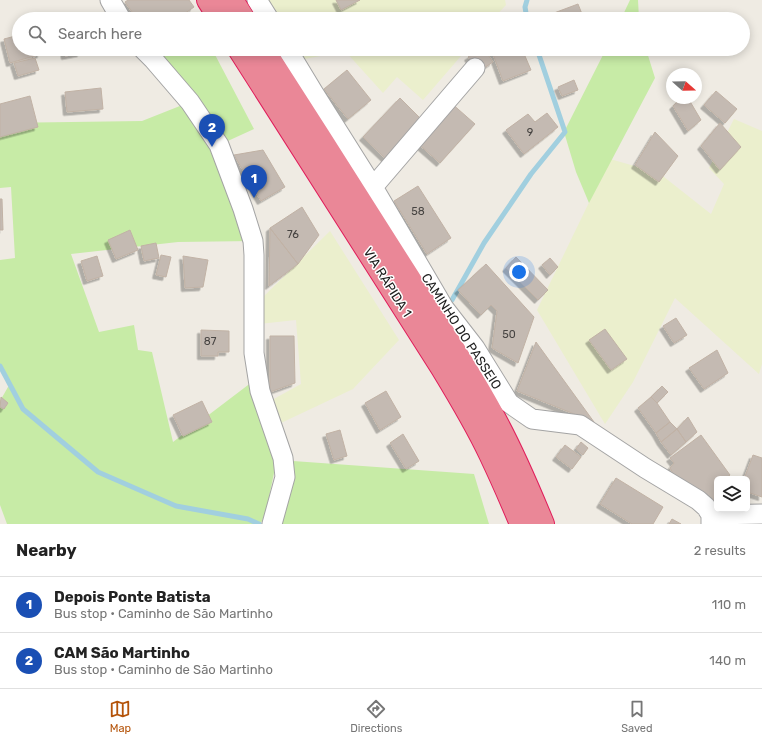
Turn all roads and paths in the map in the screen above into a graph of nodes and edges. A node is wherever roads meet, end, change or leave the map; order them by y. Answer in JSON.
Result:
{"nodes":[{"id":1,"x":110,"y":0,"type":"edge"},
{"id":2,"x":208,"y":0,"type":"edge"},
{"id":3,"x":232,"y":0,"type":"edge"},
{"id":4,"x":257,"y":0,"type":"edge"},
{"id":5,"x":117,"y":12,"type":"edge"},
{"id":6,"x":216,"y":12,"type":"edge"},
{"id":7,"x":240,"y":12,"type":"edge"},
{"id":8,"x":265,"y":12,"type":"edge"},
{"id":9,"x":150,"y":56,"type":"edge"},
{"id":10,"x":243,"y":56,"type":"edge"},
{"id":11,"x":267,"y":56,"type":"edge"},
{"id":12,"x":291,"y":56,"type":"edge"},
{"id":13,"x":475,"y":68,"type":"dead end"},
{"id":14,"x":373,"y":187,"type":"junction"},
{"id":15,"x":762,"y":514,"type":"edge"},
{"id":16,"x":274,"y":520,"type":"edge"},
{"id":17,"x":711,"y":520,"type":"edge"},
{"id":18,"x":521,"y":524,"type":"edge"},
{"id":19,"x":543,"y":524,"type":"edge"}],
"edges":[{"from":1,"to":5,"type":"street"},
{"from":2,"to":6,"type":"highway"},
{"from":3,"to":7,"type":"highway"},
{"from":4,"to":8,"type":"street"},
{"from":9,"to":16,"type":"street"},
{"from":10,"to":18,"type":"highway","name":"VIA RÁPIDA 1"},
{"from":11,"to":19,"type":"highway","name":"VIA RÁPIDA 1"},
{"from":12,"to":14,"type":"street","name":"CAMINHO DO PASSEIO"},
{"from":13,"to":14,"type":"street"},
{"from":14,"to":17,"type":"street","name":"CAMINHO DO PASSEIO"},
{"from":15,"to":17,"type":"street"}]}
